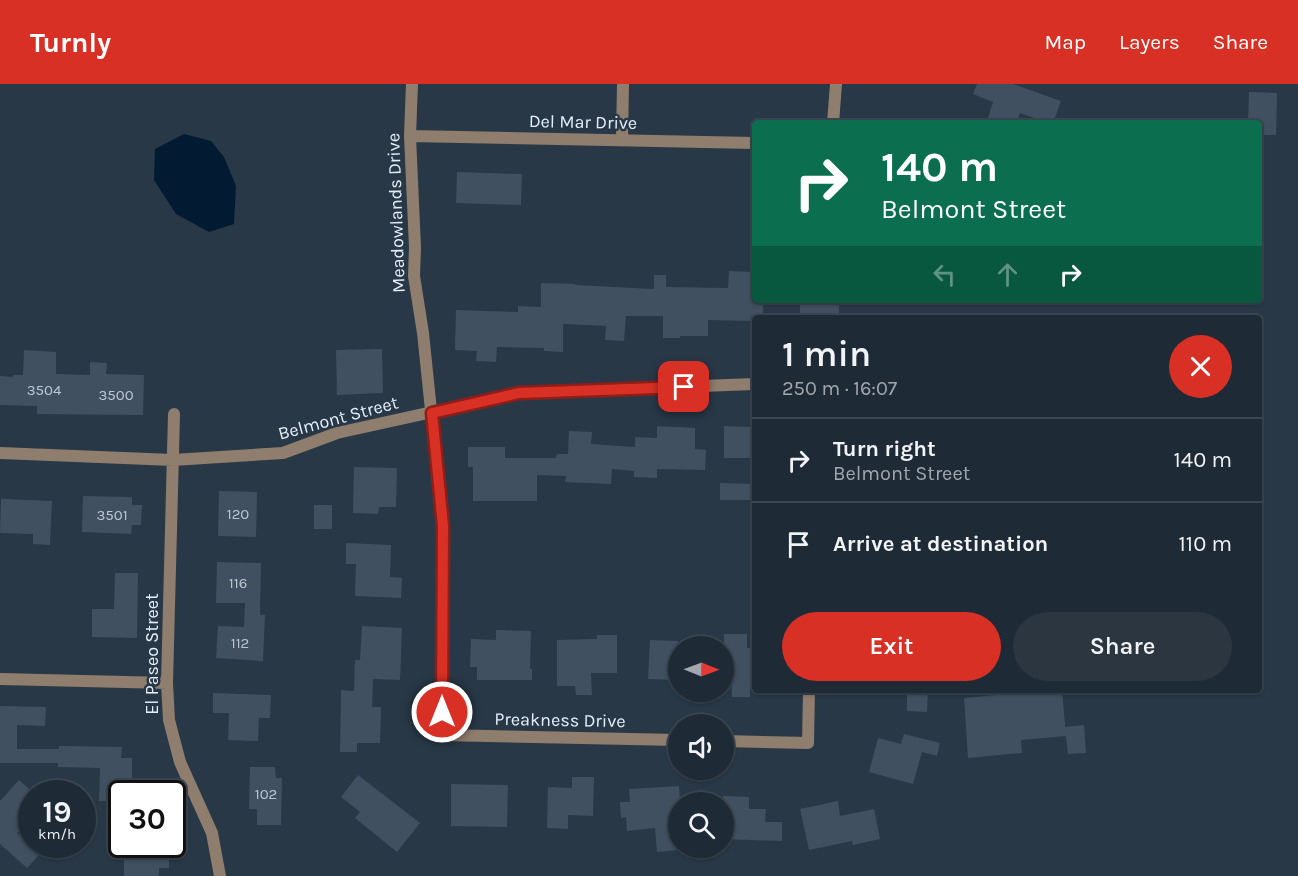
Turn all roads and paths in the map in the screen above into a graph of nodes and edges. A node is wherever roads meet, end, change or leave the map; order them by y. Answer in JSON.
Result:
{"nodes":[{"id":1,"x":411,"y":84,"type":"edge"},
{"id":2,"x":623,"y":84,"type":"edge"},
{"id":3,"x":836,"y":84,"type":"edge"},
{"id":4,"x":833,"y":120,"type":"edge"},
{"id":5,"x":410,"y":136,"type":"junction"},
{"id":6,"x":622,"y":140,"type":"junction"},
{"id":7,"x":752,"y":143,"type":"edge"},
{"id":8,"x":752,"y":384,"type":"edge"},
{"id":9,"x":432,"y":413,"type":"junction"},
{"id":10,"x":174,"y":414,"type":"dead end"},
{"id":11,"x":0,"y":453,"type":"edge"},
{"id":12,"x":173,"y":460,"type":"junction"},
{"id":13,"x":0,"y":678,"type":"edge"},
{"id":14,"x":167,"y":683,"type":"junction"},
{"id":15,"x":809,"y":693,"type":"edge"},
{"id":16,"x":442,"y":735,"type":"joint"},
{"id":17,"x":668,"y":740,"type":"edge"},
{"id":18,"x":734,"y":741,"type":"edge"},
{"id":19,"x":220,"y":876,"type":"edge"}],
"edges":[{"from":1,"to":5,"type":"street","name":"Meadowlands Drive"},
{"from":2,"to":6,"type":"street"},
{"from":3,"to":4,"type":"street"},
{"from":5,"to":6,"type":"street","name":"Del Mar Drive"},
{"from":5,"to":9,"type":"street","name":"Meadowlands Drive"},
{"from":6,"to":7,"type":"street","name":"Del Mar Drive"},
{"from":8,"to":9,"type":"street","name":"Belmont Street"},
{"from":9,"to":12,"type":"street","name":"Belmont Street"},
{"from":9,"to":16,"type":"street","name":"Meadowlands Drive"},
{"from":10,"to":12,"type":"street","name":"El Paseo Street"},
{"from":11,"to":12,"type":"street","name":"Belmont Street"},
{"from":12,"to":14,"type":"street","name":"El Paseo Street"},
{"from":13,"to":14,"type":"street"},
{"from":14,"to":19,"type":"street","name":"El Paseo Street"},
{"from":15,"to":18,"type":"street"},
{"from":16,"to":17,"type":"street","name":"Preakness Drive"}]}
